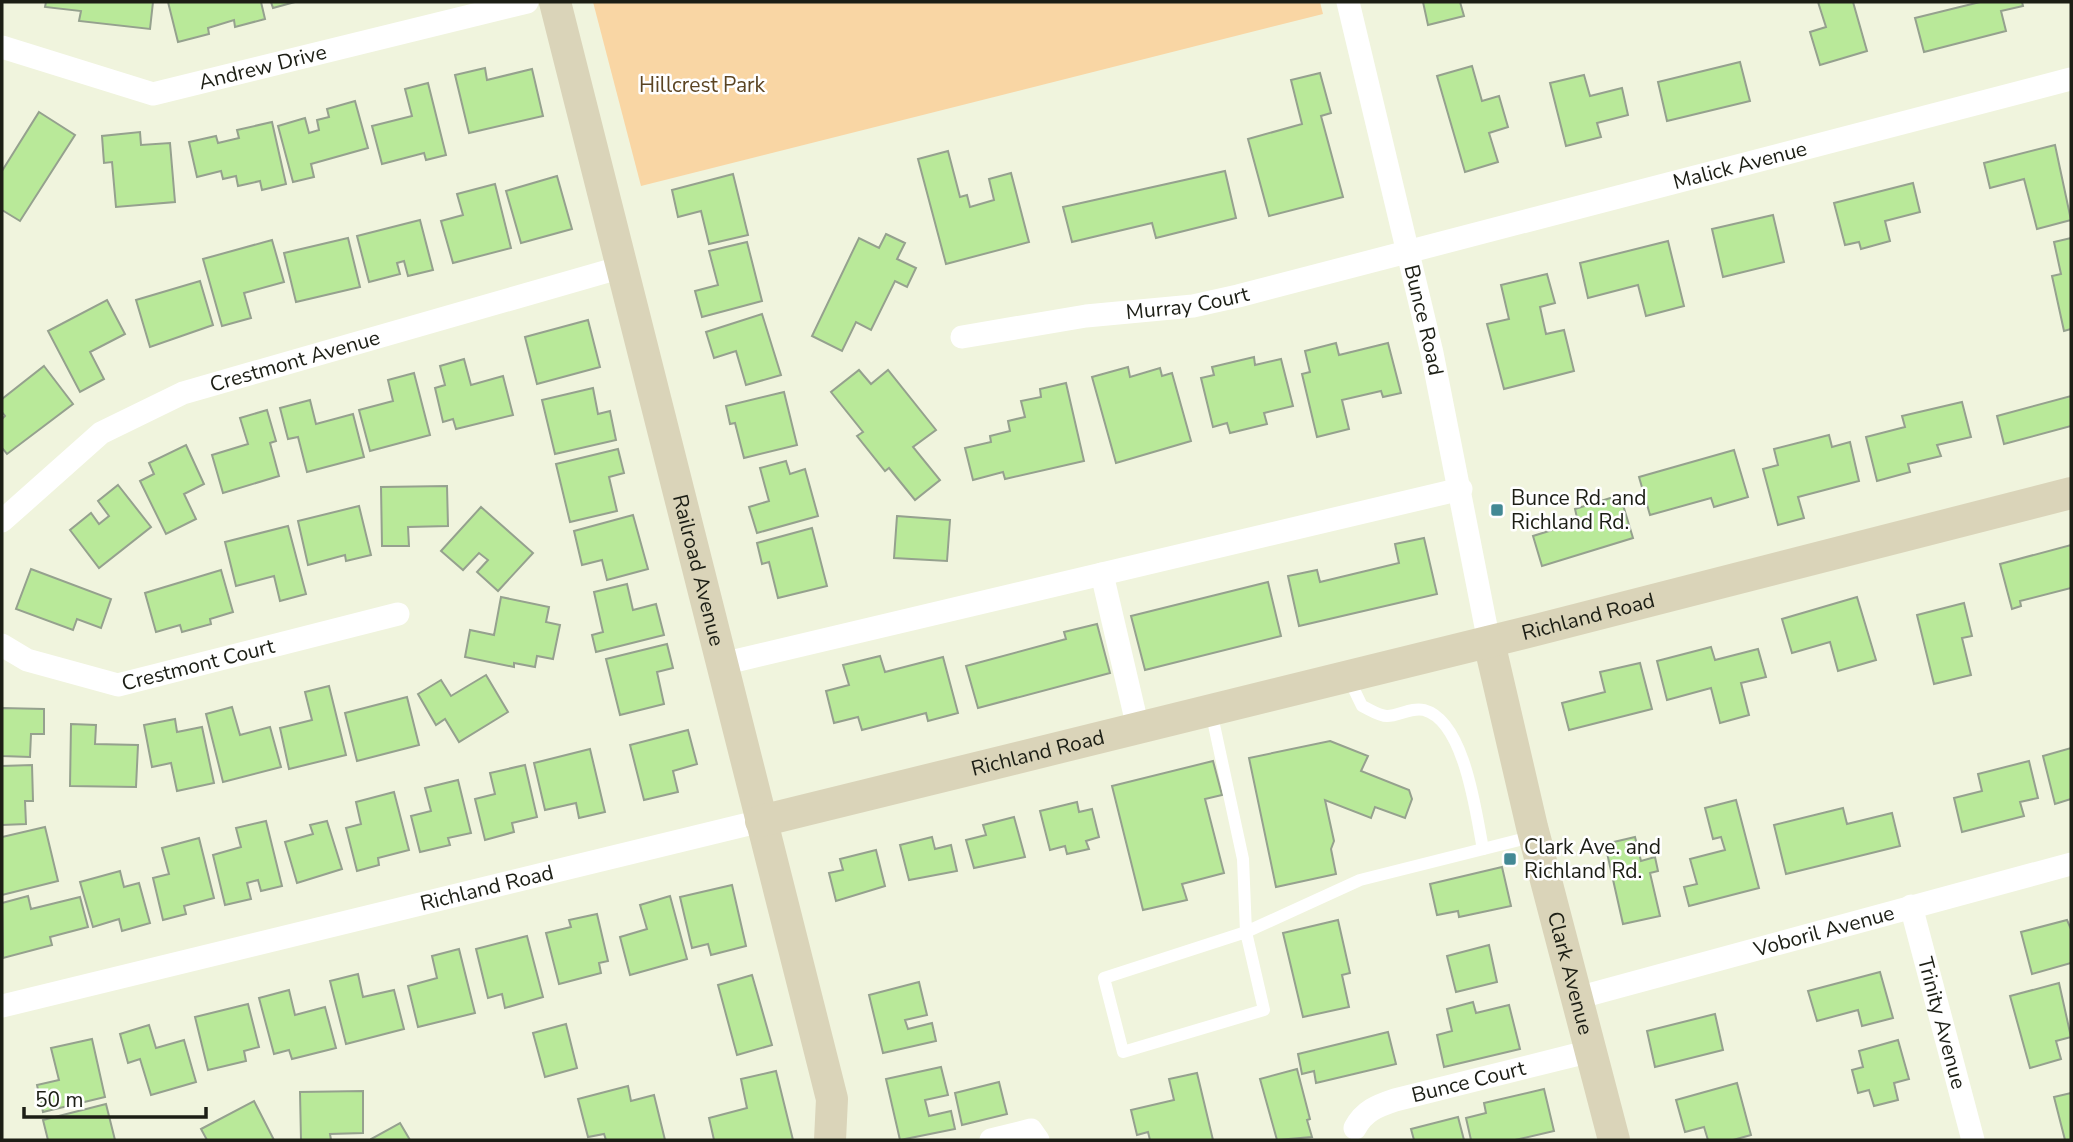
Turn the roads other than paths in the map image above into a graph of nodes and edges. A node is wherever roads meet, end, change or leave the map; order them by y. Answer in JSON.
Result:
{"nodes":[{"id":1,"x":527,"y":2,"type":"edge"},
{"id":2,"x":555,"y":2,"type":"edge"},
{"id":3,"x":1348,"y":2,"type":"edge"},
{"id":4,"x":2,"y":47,"type":"edge"},
{"id":5,"x":2071,"y":79,"type":"edge"},
{"id":6,"x":1408,"y":251,"type":"junction"},
{"id":7,"x":622,"y":267,"type":"junction"},
{"id":8,"x":962,"y":337,"type":"dead end"},
{"id":9,"x":1461,"y":489,"type":"junction"},
{"id":10,"x":2071,"y":492,"type":"edge"},
{"id":11,"x":2,"y":520,"type":"edge"},
{"id":12,"x":1102,"y":574,"type":"junction"},
{"id":13,"x":398,"y":614,"type":"dead end"},
{"id":14,"x":1489,"y":642,"type":"junction"},
{"id":15,"x":2,"y":645,"type":"edge"},
{"id":16,"x":722,"y":664,"type":"junction"},
{"id":17,"x":1348,"y":676,"type":"junction"},
{"id":18,"x":1211,"y":710,"type":"junction"},
{"id":19,"x":1138,"y":728,"type":"junction"},
{"id":20,"x":761,"y":821,"type":"junction"},
{"id":21,"x":1535,"y":836,"type":"junction"},
{"id":22,"x":1483,"y":849,"type":"junction"},
{"id":23,"x":2071,"y":864,"type":"edge"},
{"id":24,"x":1911,"y":906,"type":"junction"},
{"id":25,"x":1246,"y":932,"type":"junction"},
{"id":26,"x":1577,"y":998,"type":"junction"},
{"id":27,"x":2,"y":1006,"type":"edge"},
{"id":28,"x":1591,"y":1051,"type":"junction"},
{"id":29,"x":1355,"y":1128,"type":"dead end"},
{"id":30,"x":830,"y":1140,"type":"edge"},
{"id":31,"x":991,"y":1140,"type":"edge"},
{"id":32,"x":1038,"y":1140,"type":"edge"},
{"id":33,"x":1614,"y":1140,"type":"edge"},
{"id":34,"x":1973,"y":1140,"type":"edge"}],
"edges":[{"from":1,"to":4,"type":"street","name":"Andrew Drive"},
{"from":2,"to":7,"type":"street","name":"Railroad Avenue"},
{"from":3,"to":6,"type":"street","name":"Bunce Road"},
{"from":5,"to":6,"type":"street","name":"Malick Avenue"},
{"from":6,"to":8,"type":"street","name":"Murray Court"},
{"from":6,"to":9,"type":"street","name":"Bunce Road"},
{"from":7,"to":11,"type":"street","name":"Crestmont Avenue"},
{"from":7,"to":16,"type":"street","name":"Railroad Avenue"},
{"from":9,"to":12,"type":"street"},
{"from":9,"to":14,"type":"street","name":"Bunce Road"},
{"from":10,"to":14,"type":"street","name":"Richland Road"},
{"from":12,"to":16,"type":"street"},
{"from":12,"to":19,"type":"street"},
{"from":13,"to":15,"type":"street","name":"Crestmont Court"},
{"from":14,"to":17,"type":"street","name":"Richland Road"},
{"from":14,"to":21,"type":"street","name":"Clark Avenue"},
{"from":16,"to":20,"type":"street","name":"Railroad Avenue"},
{"from":17,"to":18,"type":"street","name":"Richland Road"},
{"from":17,"to":22,"type":"lane"},
{"from":18,"to":19,"type":"street","name":"Richland Road"},
{"from":18,"to":25,"type":"lane"},
{"from":19,"to":20,"type":"street","name":"Richland Road"},
{"from":20,"to":27,"type":"street","name":"Richland Road"},
{"from":20,"to":30,"type":"street","name":"Railroad Avenue"},
{"from":21,"to":22,"type":"lane"},
{"from":21,"to":26,"type":"street","name":"Clark Avenue"},
{"from":22,"to":25,"type":"lane"},
{"from":23,"to":24,"type":"street","name":"Voboril Avenue"},
{"from":24,"to":26,"type":"street","name":"Voboril Avenue"},
{"from":24,"to":34,"type":"street","name":"Trinity Avenue"},
{"from":25,"to":25,"type":"lane"},
{"from":26,"to":28,"type":"street","name":"Clark Avenue"},
{"from":28,"to":29,"type":"street","name":"Bunce Court"},
{"from":28,"to":33,"type":"street","name":"Clark Avenue"},
{"from":31,"to":32,"type":"street"}]}
